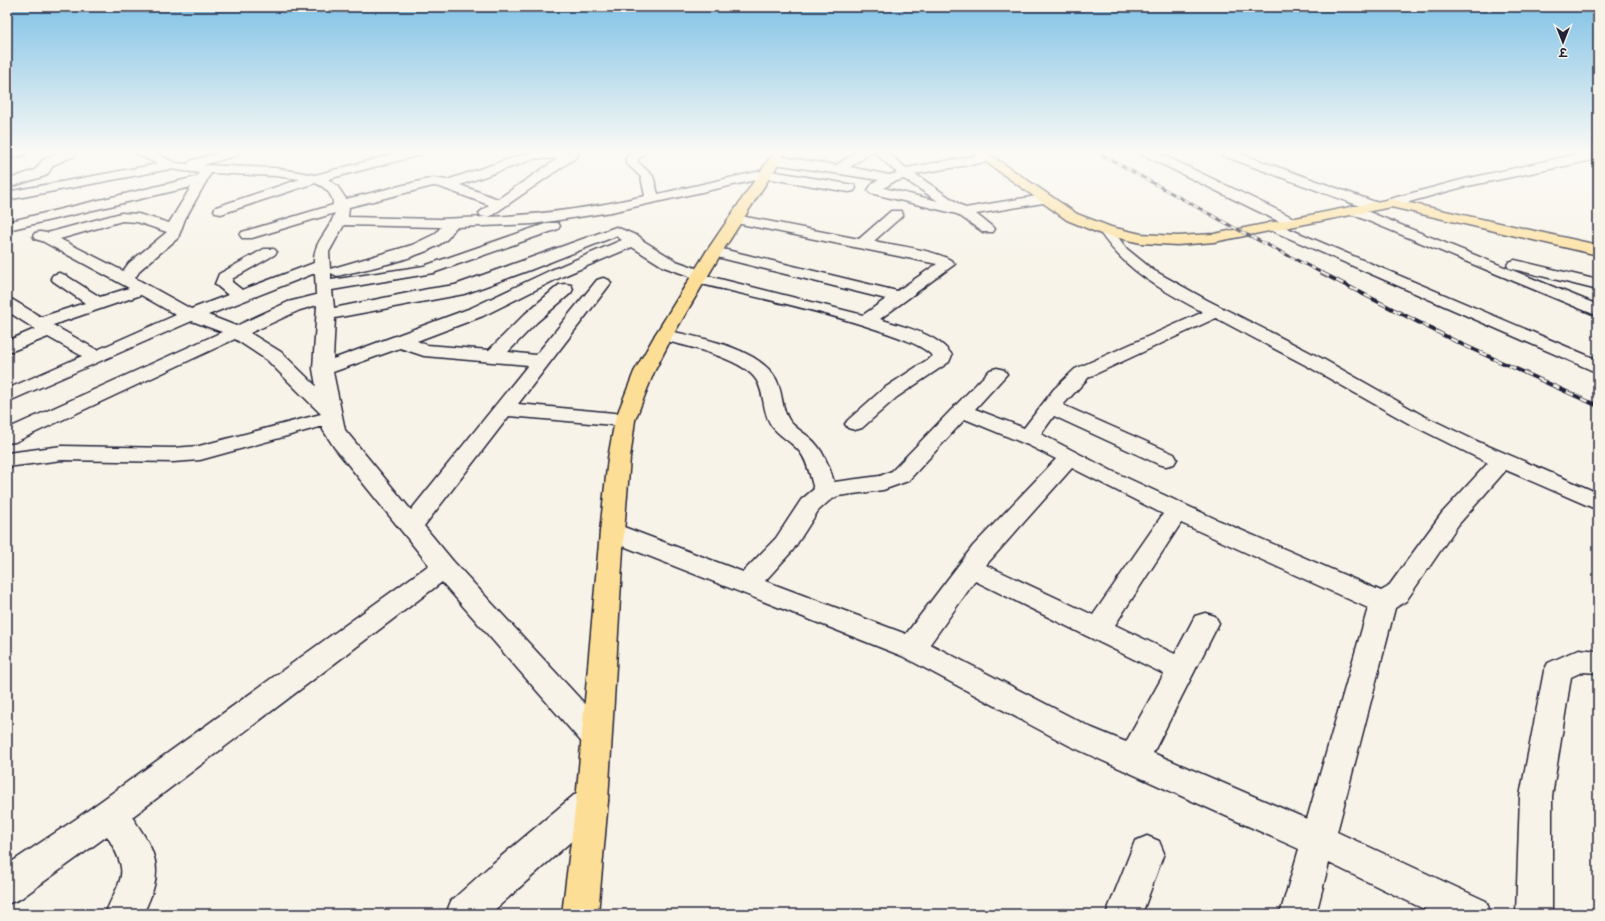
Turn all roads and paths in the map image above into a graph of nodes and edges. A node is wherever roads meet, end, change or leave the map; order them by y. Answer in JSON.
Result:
{"nodes":[{"id":1,"x":153,"y":195,"type":"edge"},
{"id":2,"x":195,"y":195,"type":"edge"},
{"id":3,"x":266,"y":195,"type":"edge"},
{"id":4,"x":335,"y":195,"type":"edge"},
{"id":5,"x":389,"y":195,"type":"edge"},
{"id":6,"x":474,"y":195,"type":"edge"},
{"id":7,"x":512,"y":195,"type":"edge"},
{"id":8,"x":651,"y":195,"type":"edge"},
{"id":9,"x":665,"y":195,"type":"edge"},
{"id":10,"x":752,"y":195,"type":"edge"},
{"id":11,"x":896,"y":195,"type":"edge"},
{"id":12,"x":938,"y":195,"type":"edge"},
{"id":13,"x":1039,"y":195,"type":"edge"},
{"id":14,"x":1236,"y":195,"type":"edge"},
{"id":15,"x":1343,"y":195,"type":"edge"},
{"id":16,"x":1421,"y":195,"type":"edge"},
{"id":17,"x":1043,"y":198,"type":"junction"},
{"id":18,"x":652,"y":199,"type":"junction"},
{"id":19,"x":1391,"y":203,"type":"junction"},
{"id":20,"x":499,"y":204,"type":"junction"},
{"id":21,"x":1373,"y":206,"type":"junction"},
{"id":22,"x":221,"y":210,"type":"dead end"},
{"id":23,"x":1354,"y":210,"type":"junction"},
{"id":24,"x":341,"y":211,"type":"junction"},
{"id":25,"x":964,"y":212,"type":"junction"},
{"id":26,"x":896,"y":214,"type":"dead end"},
{"id":27,"x":594,"y":216,"type":"junction"},
{"id":28,"x":736,"y":219,"type":"junction"},
{"id":29,"x":472,"y":222,"type":"junction"},
{"id":30,"x":1291,"y":222,"type":"junction"},
{"id":31,"x":452,"y":223,"type":"junction"},
{"id":32,"x":1273,"y":226,"type":"junction"},
{"id":33,"x":988,"y":229,"type":"dead end"},
{"id":34,"x":8,"y":230,"type":"edge"},
{"id":35,"x":175,"y":230,"type":"junction"},
{"id":36,"x":616,"y":231,"type":"junction"},
{"id":37,"x":1106,"y":231,"type":"junction"},
{"id":38,"x":247,"y":235,"type":"dead end"},
{"id":39,"x":47,"y":238,"type":"junction"},
{"id":40,"x":635,"y":240,"type":"junction"},
{"id":41,"x":863,"y":243,"type":"junction"},
{"id":42,"x":1450,"y":249,"type":"junction"},
{"id":43,"x":1598,"y":250,"type":"edge"},
{"id":44,"x":268,"y":252,"type":"dead end"},
{"id":45,"x":714,"y":252,"type":"junction"},
{"id":46,"x":700,"y":277,"type":"junction"},
{"id":47,"x":59,"y":278,"type":"dead end"},
{"id":48,"x":126,"y":279,"type":"junction"},
{"id":49,"x":603,"y":283,"type":"dead end"},
{"id":50,"x":1598,"y":285,"type":"edge"},
{"id":51,"x":324,"y":288,"type":"junction"},
{"id":52,"x":141,"y":289,"type":"junction"},
{"id":53,"x":565,"y":289,"type":"dead end"},
{"id":54,"x":240,"y":296,"type":"junction"},
{"id":55,"x":900,"y":297,"type":"junction"},
{"id":56,"x":98,"y":303,"type":"junction"},
{"id":57,"x":9,"y":307,"type":"edge"},
{"id":58,"x":1598,"y":311,"type":"edge"},
{"id":59,"x":1216,"y":312,"type":"junction"},
{"id":60,"x":192,"y":315,"type":"junction"},
{"id":61,"x":867,"y":320,"type":"junction"},
{"id":62,"x":44,"y":327,"type":"junction"},
{"id":63,"x":236,"y":333,"type":"junction"},
{"id":64,"x":664,"y":335,"type":"junction"},
{"id":65,"x":402,"y":342,"type":"junction"},
{"id":66,"x":7,"y":347,"type":"edge"},
{"id":67,"x":95,"y":356,"type":"junction"},
{"id":68,"x":493,"y":357,"type":"junction"},
{"id":69,"x":542,"y":361,"type":"junction"},
{"id":70,"x":1598,"y":367,"type":"edge"},
{"id":71,"x":323,"y":369,"type":"junction"},
{"id":72,"x":997,"y":374,"type":"dead end"},
{"id":73,"x":7,"y":396,"type":"edge"},
{"id":74,"x":1051,"y":407,"type":"junction"},
{"id":75,"x":504,"y":409,"type":"junction"},
{"id":76,"x":963,"y":411,"type":"junction"},
{"id":77,"x":332,"y":414,"type":"junction"},
{"id":78,"x":625,"y":420,"type":"junction"},
{"id":79,"x":855,"y":424,"type":"dead end"},
{"id":80,"x":7,"y":437,"type":"edge"},
{"id":81,"x":1028,"y":437,"type":"junction"},
{"id":82,"x":1069,"y":458,"type":"junction"},
{"id":83,"x":1166,"y":459,"type":"dead end"},
{"id":84,"x":7,"y":460,"type":"edge"},
{"id":85,"x":1502,"y":461,"type":"junction"},
{"id":86,"x":826,"y":492,"type":"junction"},
{"id":87,"x":1598,"y":502,"type":"edge"},
{"id":88,"x":1177,"y":511,"type":"junction"},
{"id":89,"x":411,"y":526,"type":"junction"},
{"id":90,"x":612,"y":532,"type":"junction"},
{"id":91,"x":444,"y":567,"type":"junction"},
{"id":92,"x":970,"y":568,"type":"junction"},
{"id":93,"x":748,"y":583,"type":"junction"},
{"id":94,"x":1383,"y":603,"type":"junction"},
{"id":95,"x":1205,"y":623,"type":"dead end"},
{"id":96,"x":1098,"y":629,"type":"junction"},
{"id":97,"x":912,"y":648,"type":"junction"},
{"id":98,"x":1598,"y":662,"type":"edge"},
{"id":99,"x":1180,"y":669,"type":"junction"},
{"id":100,"x":596,"y":737,"type":"junction"},
{"id":101,"x":1133,"y":760,"type":"junction"},
{"id":102,"x":592,"y":801,"type":"junction"},
{"id":103,"x":111,"y":813,"type":"junction"},
{"id":104,"x":1317,"y":840,"type":"junction"},
{"id":105,"x":1147,"y":853,"type":"dead end"},
{"id":106,"x":7,"y":886,"type":"edge"},
{"id":107,"x":124,"y":914,"type":"edge"},
{"id":108,"x":464,"y":914,"type":"edge"},
{"id":109,"x":580,"y":914,"type":"edge"},
{"id":110,"x":1124,"y":914,"type":"edge"},
{"id":111,"x":1298,"y":914,"type":"edge"},
{"id":112,"x":1473,"y":914,"type":"edge"},
{"id":113,"x":1534,"y":914,"type":"edge"}],
"edges":[{"from":1,"to":34,"type":"street"},
{"from":2,"to":35,"type":"street"},
{"from":3,"to":22,"type":"street"},
{"from":4,"to":24,"type":"street"},
{"from":5,"to":24,"type":"street"},
{"from":6,"to":20,"type":"street"},
{"from":7,"to":20,"type":"street"},
{"from":8,"to":18,"type":"street"},
{"from":9,"to":18,"type":"street"},
{"from":10,"to":28,"type":"main road"},
{"from":11,"to":25,"type":"street"},
{"from":12,"to":25,"type":"street"},
{"from":13,"to":17,"type":"main road"},
{"from":14,"to":30,"type":"street"},
{"from":15,"to":21,"type":"street"},
{"from":16,"to":19,"type":"street"},
{"from":17,"to":25,"type":"street"},
{"from":17,"to":37,"type":"main road"},
{"from":18,"to":27,"type":"street"},
{"from":19,"to":21,"type":"main road"},
{"from":19,"to":43,"type":"main road"},
{"from":20,"to":29,"type":"street"},
{"from":21,"to":23,"type":"main road"},
{"from":23,"to":30,"type":"main road"},
{"from":23,"to":42,"type":"street"},
{"from":24,"to":31,"type":"street"},
{"from":24,"to":38,"type":"street"},
{"from":24,"to":51,"type":"street"},
{"from":25,"to":33,"type":"street"},
{"from":26,"to":41,"type":"street"},
{"from":27,"to":29,"type":"street"},
{"from":27,"to":36,"type":"street"},
{"from":27,"to":51,"type":"street"},
{"from":28,"to":41,"type":"street"},
{"from":28,"to":45,"type":"main road"},
{"from":29,"to":31,"type":"street"},
{"from":30,"to":32,"type":"main road"},
{"from":31,"to":51,"type":"street"},
{"from":32,"to":37,"type":"main road"},
{"from":32,"to":70,"type":"street"},
{"from":34,"to":39,"type":"street"},
{"from":35,"to":39,"type":"street"},
{"from":35,"to":48,"type":"street"},
{"from":36,"to":40,"type":"street"},
{"from":36,"to":51,"type":"street"},
{"from":37,"to":59,"type":"street"},
{"from":39,"to":48,"type":"street"},
{"from":40,"to":46,"type":"street"},
{"from":40,"to":65,"type":"street"},
{"from":41,"to":55,"type":"street"},
{"from":42,"to":50,"type":"street"},
{"from":42,"to":58,"type":"street"},
{"from":44,"to":54,"type":"street"},
{"from":45,"to":46,"type":"main road"},
{"from":45,"to":55,"type":"street"},
{"from":46,"to":61,"type":"street"},
{"from":46,"to":64,"type":"main road"},
{"from":47,"to":56,"type":"street"},
{"from":48,"to":52,"type":"street"},
{"from":49,"to":69,"type":"street"},
{"from":51,"to":54,"type":"street"},
{"from":51,"to":63,"type":"street"},
{"from":51,"to":71,"type":"street"},
{"from":52,"to":56,"type":"street"},
{"from":52,"to":60,"type":"street"},
{"from":53,"to":68,"type":"street"},
{"from":54,"to":60,"type":"street"},
{"from":55,"to":61,"type":"street"},
{"from":56,"to":62,"type":"street"},
{"from":57,"to":62,"type":"street"},
{"from":59,"to":74,"type":"street"},
{"from":59,"to":85,"type":"street"},
{"from":60,"to":63,"type":"street"},
{"from":60,"to":67,"type":"street"},
{"from":61,"to":79,"type":"street"},
{"from":62,"to":66,"type":"street"},
{"from":62,"to":67,"type":"street"},
{"from":63,"to":77,"type":"street"},
{"from":63,"to":80,"type":"street"},
{"from":64,"to":78,"type":"main road"},
{"from":64,"to":86,"type":"street"},
{"from":65,"to":68,"type":"street"},
{"from":65,"to":71,"type":"street"},
{"from":67,"to":73,"type":"street"},
{"from":68,"to":69,"type":"street"},
{"from":69,"to":75,"type":"street"},
{"from":71,"to":77,"type":"street"},
{"from":72,"to":76,"type":"street"},
{"from":74,"to":81,"type":"street"},
{"from":74,"to":83,"type":"street"},
{"from":75,"to":78,"type":"street"},
{"from":75,"to":89,"type":"street"},
{"from":76,"to":81,"type":"street"},
{"from":76,"to":86,"type":"street"},
{"from":77,"to":84,"type":"street"},
{"from":77,"to":89,"type":"street"},
{"from":78,"to":90,"type":"main road"},
{"from":81,"to":82,"type":"street"},
{"from":82,"to":88,"type":"street"},
{"from":82,"to":92,"type":"street"},
{"from":85,"to":87,"type":"street"},
{"from":85,"to":94,"type":"street"},
{"from":86,"to":93,"type":"street"},
{"from":88,"to":94,"type":"street"},
{"from":88,"to":96,"type":"street"},
{"from":89,"to":91,"type":"street"},
{"from":90,"to":93,"type":"street"},
{"from":90,"to":100,"type":"main road"},
{"from":91,"to":100,"type":"street"},
{"from":91,"to":103,"type":"street"},
{"from":92,"to":96,"type":"street"},
{"from":92,"to":97,"type":"street"},
{"from":93,"to":97,"type":"street"},
{"from":94,"to":104,"type":"street"},
{"from":95,"to":99,"type":"street"},
{"from":96,"to":99,"type":"street"},
{"from":97,"to":101,"type":"street"},
{"from":98,"to":113,"type":"street"},
{"from":99,"to":101,"type":"street"},
{"from":100,"to":102,"type":"main road"},
{"from":101,"to":104,"type":"street"},
{"from":102,"to":108,"type":"street"},
{"from":102,"to":109,"type":"main road"},
{"from":103,"to":106,"type":"street"},
{"from":103,"to":107,"type":"street"},
{"from":104,"to":111,"type":"street"},
{"from":104,"to":112,"type":"street"},
{"from":105,"to":110,"type":"street"}]}
